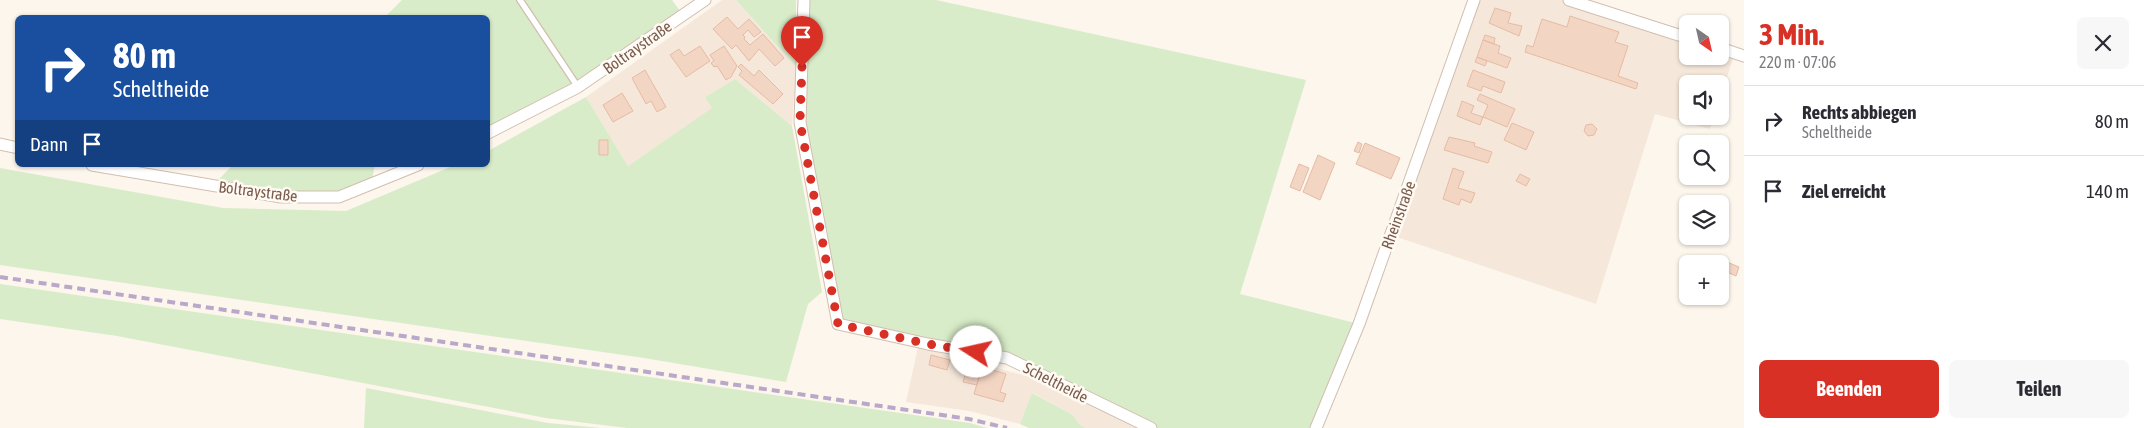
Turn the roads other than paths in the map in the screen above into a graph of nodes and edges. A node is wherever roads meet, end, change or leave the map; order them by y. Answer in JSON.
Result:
{"nodes":[{"id":1,"x":520,"y":0,"type":"edge"},
{"id":2,"x":705,"y":0,"type":"edge"},
{"id":3,"x":804,"y":0,"type":"edge"},
{"id":4,"x":1474,"y":0,"type":"edge"},
{"id":5,"x":1569,"y":0,"type":"edge"},
{"id":6,"x":1679,"y":35,"type":"edge"},
{"id":7,"x":1729,"y":51,"type":"edge"},
{"id":8,"x":1744,"y":56,"type":"edge"},
{"id":9,"x":578,"y":87,"type":"junction"},
{"id":10,"x":490,"y":132,"type":"edge"},
{"id":11,"x":0,"y":144,"type":"edge"},
{"id":12,"x":15,"y":147,"type":"edge"},
{"id":13,"x":104,"y":167,"type":"edge"},
{"id":14,"x":413,"y":167,"type":"edge"},
{"id":15,"x":1151,"y":428,"type":"edge"},
{"id":16,"x":1316,"y":428,"type":"edge"}],
"edges":[{"from":1,"to":9,"type":"lane"},
{"from":2,"to":9,"type":"street","name":"Boltraystraße"},
{"from":3,"to":15,"type":"street","name":"Scheltheide"},
{"from":4,"to":16,"type":"street","name":"Rheinstraße"},
{"from":5,"to":6,"type":"street"},
{"from":7,"to":8,"type":"street"},
{"from":9,"to":10,"type":"street","name":"Boltraystraße"},
{"from":11,"to":12,"type":"street"},
{"from":13,"to":14,"type":"street","name":"Boltraystraße"}]}
